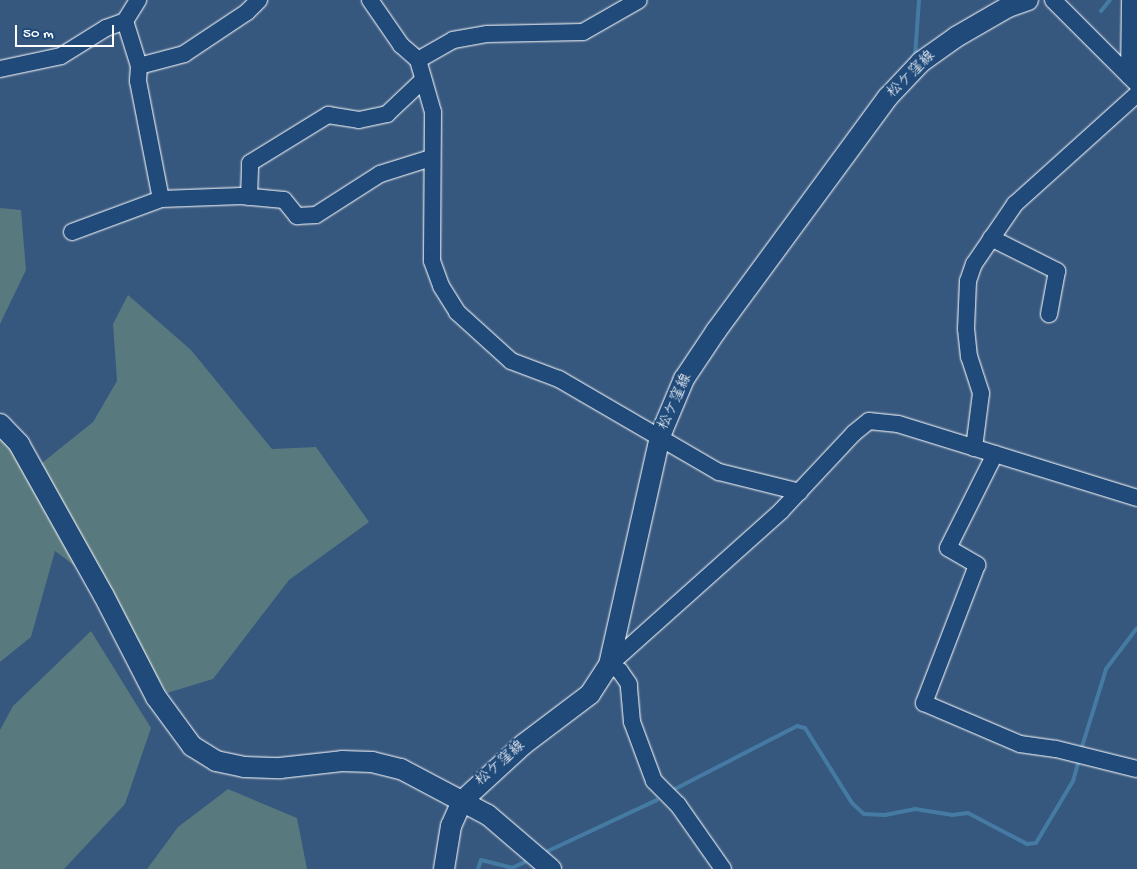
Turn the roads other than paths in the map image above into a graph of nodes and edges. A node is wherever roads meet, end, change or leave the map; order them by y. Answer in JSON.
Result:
{"nodes":[{"id":1,"x":138,"y":0,"type":"edge"},
{"id":2,"x":260,"y":0,"type":"edge"},
{"id":3,"x":370,"y":0,"type":"edge"},
{"id":4,"x":1028,"y":0,"type":"edge"},
{"id":5,"x":1053,"y":0,"type":"edge"},
{"id":6,"x":630,"y":2,"type":"edge"},
{"id":7,"x":1131,"y":4,"type":"edge"},
{"id":8,"x":125,"y":21,"type":"junction"},
{"id":9,"x":418,"y":60,"type":"junction"},
{"id":10,"x":139,"y":66,"type":"junction"},
{"id":11,"x":0,"y":68,"type":"edge"},
{"id":12,"x":423,"y":80,"type":"junction"},
{"id":13,"x":1133,"y":80,"type":"edge"},
{"id":14,"x":1137,"y":94,"type":"edge"},
{"id":15,"x":431,"y":158,"type":"junction"},
{"id":16,"x":249,"y":197,"type":"junction"},
{"id":17,"x":161,"y":199,"type":"junction"},
{"id":18,"x":72,"y":232,"type":"dead end"},
{"id":19,"x":991,"y":238,"type":"junction"},
{"id":20,"x":1049,"y":314,"type":"dead end"},
{"id":21,"x":0,"y":424,"type":"edge"},
{"id":22,"x":660,"y":436,"type":"junction"},
{"id":23,"x":974,"y":448,"type":"junction"},
{"id":24,"x":995,"y":454,"type":"junction"},
{"id":25,"x":800,"y":492,"type":"junction"},
{"id":26,"x":1137,"y":498,"type":"edge"},
{"id":27,"x":609,"y":665,"type":"junction"},
{"id":28,"x":1137,"y":768,"type":"edge"},
{"id":29,"x":462,"y":801,"type":"junction"},
{"id":30,"x":444,"y":869,"type":"edge"},
{"id":31,"x":552,"y":869,"type":"edge"},
{"id":32,"x":723,"y":869,"type":"edge"}],
"edges":[{"from":1,"to":8,"type":"street"},
{"from":2,"to":10,"type":"street"},
{"from":3,"to":9,"type":"street"},
{"from":4,"to":22,"type":"street","name":"松ケ窪線"},
{"from":5,"to":13,"type":"street"},
{"from":6,"to":9,"type":"street"},
{"from":7,"to":13,"type":"street"},
{"from":8,"to":10,"type":"street"},
{"from":8,"to":11,"type":"street"},
{"from":9,"to":12,"type":"street"},
{"from":10,"to":17,"type":"street"},
{"from":12,"to":15,"type":"street"},
{"from":12,"to":16,"type":"street"},
{"from":14,"to":19,"type":"street"},
{"from":15,"to":16,"type":"street"},
{"from":15,"to":22,"type":"street"},
{"from":16,"to":17,"type":"street"},
{"from":17,"to":18,"type":"street"},
{"from":19,"to":20,"type":"street"},
{"from":19,"to":23,"type":"street"},
{"from":21,"to":29,"type":"street"},
{"from":22,"to":25,"type":"street"},
{"from":22,"to":27,"type":"street","name":"松ケ窪線"},
{"from":23,"to":24,"type":"street"},
{"from":23,"to":25,"type":"street"},
{"from":24,"to":26,"type":"street"},
{"from":24,"to":28,"type":"street"},
{"from":25,"to":27,"type":"street"},
{"from":27,"to":29,"type":"street","name":"松ケ窪線"},
{"from":27,"to":32,"type":"street"},
{"from":29,"to":30,"type":"street","name":"松ケ窪線"},
{"from":29,"to":31,"type":"street"}]}
